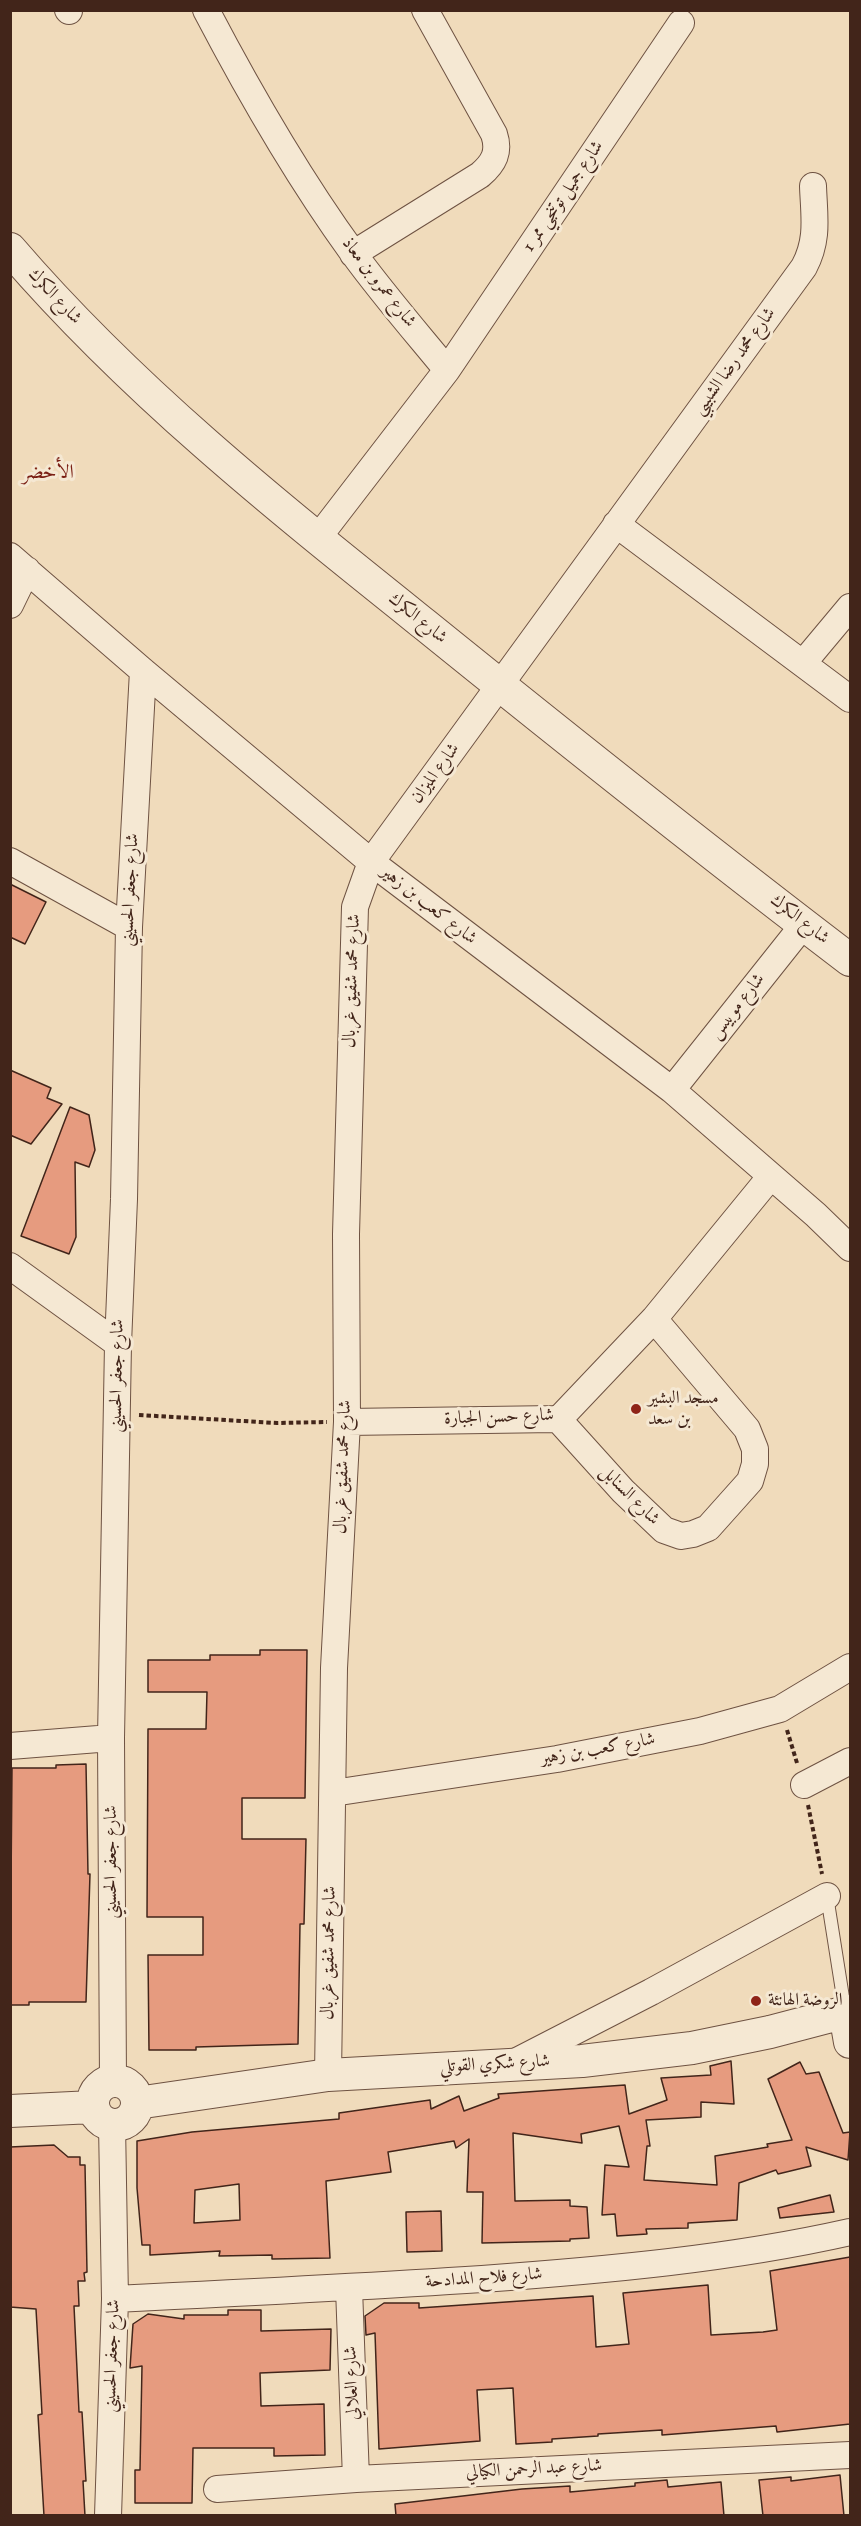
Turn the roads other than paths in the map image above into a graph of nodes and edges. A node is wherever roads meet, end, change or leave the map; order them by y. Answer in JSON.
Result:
{"nodes":[{"id":1,"x":206,"y":10,"type":"edge"},
{"id":2,"x":425,"y":10,"type":"edge"},
{"id":3,"x":681,"y":23,"type":"dead end"},
{"id":4,"x":813,"y":186,"type":"dead end"},
{"id":5,"x":10,"y":249,"type":"edge"},
{"id":6,"x":353,"y":254,"type":"junction"},
{"id":7,"x":447,"y":370,"type":"junction"},
{"id":8,"x":616,"y":524,"type":"junction"},
{"id":9,"x":317,"y":539,"type":"junction"},
{"id":10,"x":19,"y":563,"type":"edge"},
{"id":11,"x":10,"y":605,"type":"edge"},
{"id":12,"x":850,"y":607,"type":"edge"},
{"id":13,"x":804,"y":663,"type":"junction"},
{"id":14,"x":143,"y":671,"type":"junction"},
{"id":15,"x":501,"y":686,"type":"junction"},
{"id":16,"x":850,"y":699,"type":"edge"},
{"id":17,"x":10,"y":861,"type":"edge"},
{"id":18,"x":371,"y":862,"type":"junction"},
{"id":19,"x":804,"y":924,"type":"junction"},
{"id":20,"x":129,"y":927,"type":"junction"},
{"id":21,"x":850,"y":960,"type":"edge"},
{"id":22,"x":672,"y":1090,"type":"junction"},
{"id":23,"x":771,"y":1176,"type":"junction"},
{"id":24,"x":850,"y":1248,"type":"edge"},
{"id":25,"x":10,"y":1266,"type":"edge"},
{"id":26,"x":654,"y":1319,"type":"junction"},
{"id":27,"x":118,"y":1344,"type":"junction"},
{"id":28,"x":558,"y":1419,"type":"junction"},
{"id":29,"x":347,"y":1422,"type":"junction"},
{"id":30,"x":850,"y":1667,"type":"edge"},
{"id":31,"x":111,"y":1738,"type":"junction"},
{"id":32,"x":10,"y":1746,"type":"edge"},
{"id":33,"x":850,"y":1761,"type":"edge"},
{"id":34,"x":804,"y":1785,"type":"dead end"},
{"id":35,"x":333,"y":1794,"type":"junction"},
{"id":36,"x":827,"y":1896,"type":"joint"},
{"id":37,"x":849,"y":2022,"type":"edge"},
{"id":38,"x":513,"y":2063,"type":"junction"},
{"id":39,"x":328,"y":2075,"type":"junction"},
{"id":40,"x":113,"y":2082,"type":"junction"},
{"id":41,"x":136,"y":2103,"type":"junction"},
{"id":42,"x":10,"y":2111,"type":"edge"},
{"id":43,"x":102,"y":2116,"type":"junction"},
{"id":44,"x":850,"y":2232,"type":"edge"},
{"id":45,"x":349,"y":2288,"type":"junction"},
{"id":46,"x":115,"y":2299,"type":"junction"},
{"id":47,"x":850,"y":2456,"type":"edge"},
{"id":48,"x":356,"y":2479,"type":"junction"},
{"id":49,"x":217,"y":2489,"type":"dead end"},
{"id":50,"x":108,"y":2516,"type":"edge"}],
"edges":[{"from":1,"to":6,"type":"street","name":"شارع عمرو بن معاذ"},
{"from":2,"to":6,"type":"street"},
{"from":3,"to":7,"type":"street","name":"شارع جميل توتنجي ممر 1"},
{"from":4,"to":8,"type":"street","name":"شارع محمد رضا الشبيبي"},
{"from":5,"to":9,"type":"street","name":"شارع الكرك"},
{"from":6,"to":7,"type":"street","name":"شارع عمرو بن معاذ"},
{"from":7,"to":9,"type":"street"},
{"from":8,"to":13,"type":"street"},
{"from":8,"to":15,"type":"street","name":"شارع محمد رضا الشبيبي"},
{"from":9,"to":15,"type":"street","name":"شارع الكرك"},
{"from":10,"to":11,"type":"street"},
{"from":10,"to":14,"type":"street","name":"شارع كعب بن زهير"},
{"from":12,"to":13,"type":"street"},
{"from":13,"to":16,"type":"street"},
{"from":14,"to":18,"type":"street","name":"شارع كعب بن زهير"},
{"from":14,"to":20,"type":"street","name":"شارع جعفر الحسيني"},
{"from":15,"to":18,"type":"street","name":"شارع الميزان"},
{"from":15,"to":19,"type":"street","name":"شارع الكرك"},
{"from":17,"to":20,"type":"street"},
{"from":18,"to":22,"type":"street","name":"شارع كعب بن زهير"},
{"from":18,"to":29,"type":"street","name":"شارع محمد شفيق غربال"},
{"from":19,"to":21,"type":"street","name":"شارع الكرك"},
{"from":19,"to":22,"type":"street","name":"شارع موبيس"},
{"from":20,"to":27,"type":"street","name":"شارع جعفر الحسيني"},
{"from":22,"to":23,"type":"street","name":"شارع كعب بن زهير"},
{"from":23,"to":24,"type":"street","name":"شارع كعب بن زهير"},
{"from":23,"to":26,"type":"street","name":"شارع حسن الجبارة"},
{"from":25,"to":27,"type":"street"},
{"from":26,"to":28,"type":"street","name":"شارع حسن الجبارة"},
{"from":26,"to":28,"type":"street","name":"شارع السنابل"},
{"from":27,"to":31,"type":"street","name":"شارع جعفر الحسيني"},
{"from":28,"to":29,"type":"street","name":"شارع حسن الجبارة"},
{"from":29,"to":35,"type":"street","name":"شارع محمد شفيق غربال"},
{"from":30,"to":35,"type":"street","name":"شارع كعب بن زهير"},
{"from":31,"to":32,"type":"street"},
{"from":31,"to":40,"type":"street","name":"شارع جعفر الحسيني"},
{"from":33,"to":34,"type":"street"},
{"from":35,"to":39,"type":"street","name":"شارع محمد شفيق غربال"},
{"from":36,"to":37,"type":"lane"},
{"from":36,"to":38,"type":"street"},
{"from":37,"to":38,"type":"street","name":"شارع شكري القوتلي"},
{"from":38,"to":39,"type":"street","name":"شارع شكري القوتلي"},
{"from":39,"to":41,"type":"street","name":"شارع شكري القوتلي"},
{"from":40,"to":41,"type":"street"},
{"from":40,"to":43,"type":"street"},
{"from":41,"to":43,"type":"street"},
{"from":42,"to":43,"type":"street"},
{"from":43,"to":46,"type":"street","name":"شارع جعفر الحسيني"},
{"from":44,"to":45,"type":"street","name":"شارع فلاح المدادحة"},
{"from":45,"to":46,"type":"street","name":"شارع فلاح المدادحة"},
{"from":45,"to":48,"type":"street","name":"شارع العلالي"},
{"from":46,"to":50,"type":"street","name":"شارع جعفر الحسيني"},
{"from":47,"to":48,"type":"street","name":"شارع عبد الرحمن الكيالي"},
{"from":48,"to":49,"type":"street","name":"شارع عبد الرحمن الكيالي"}]}
